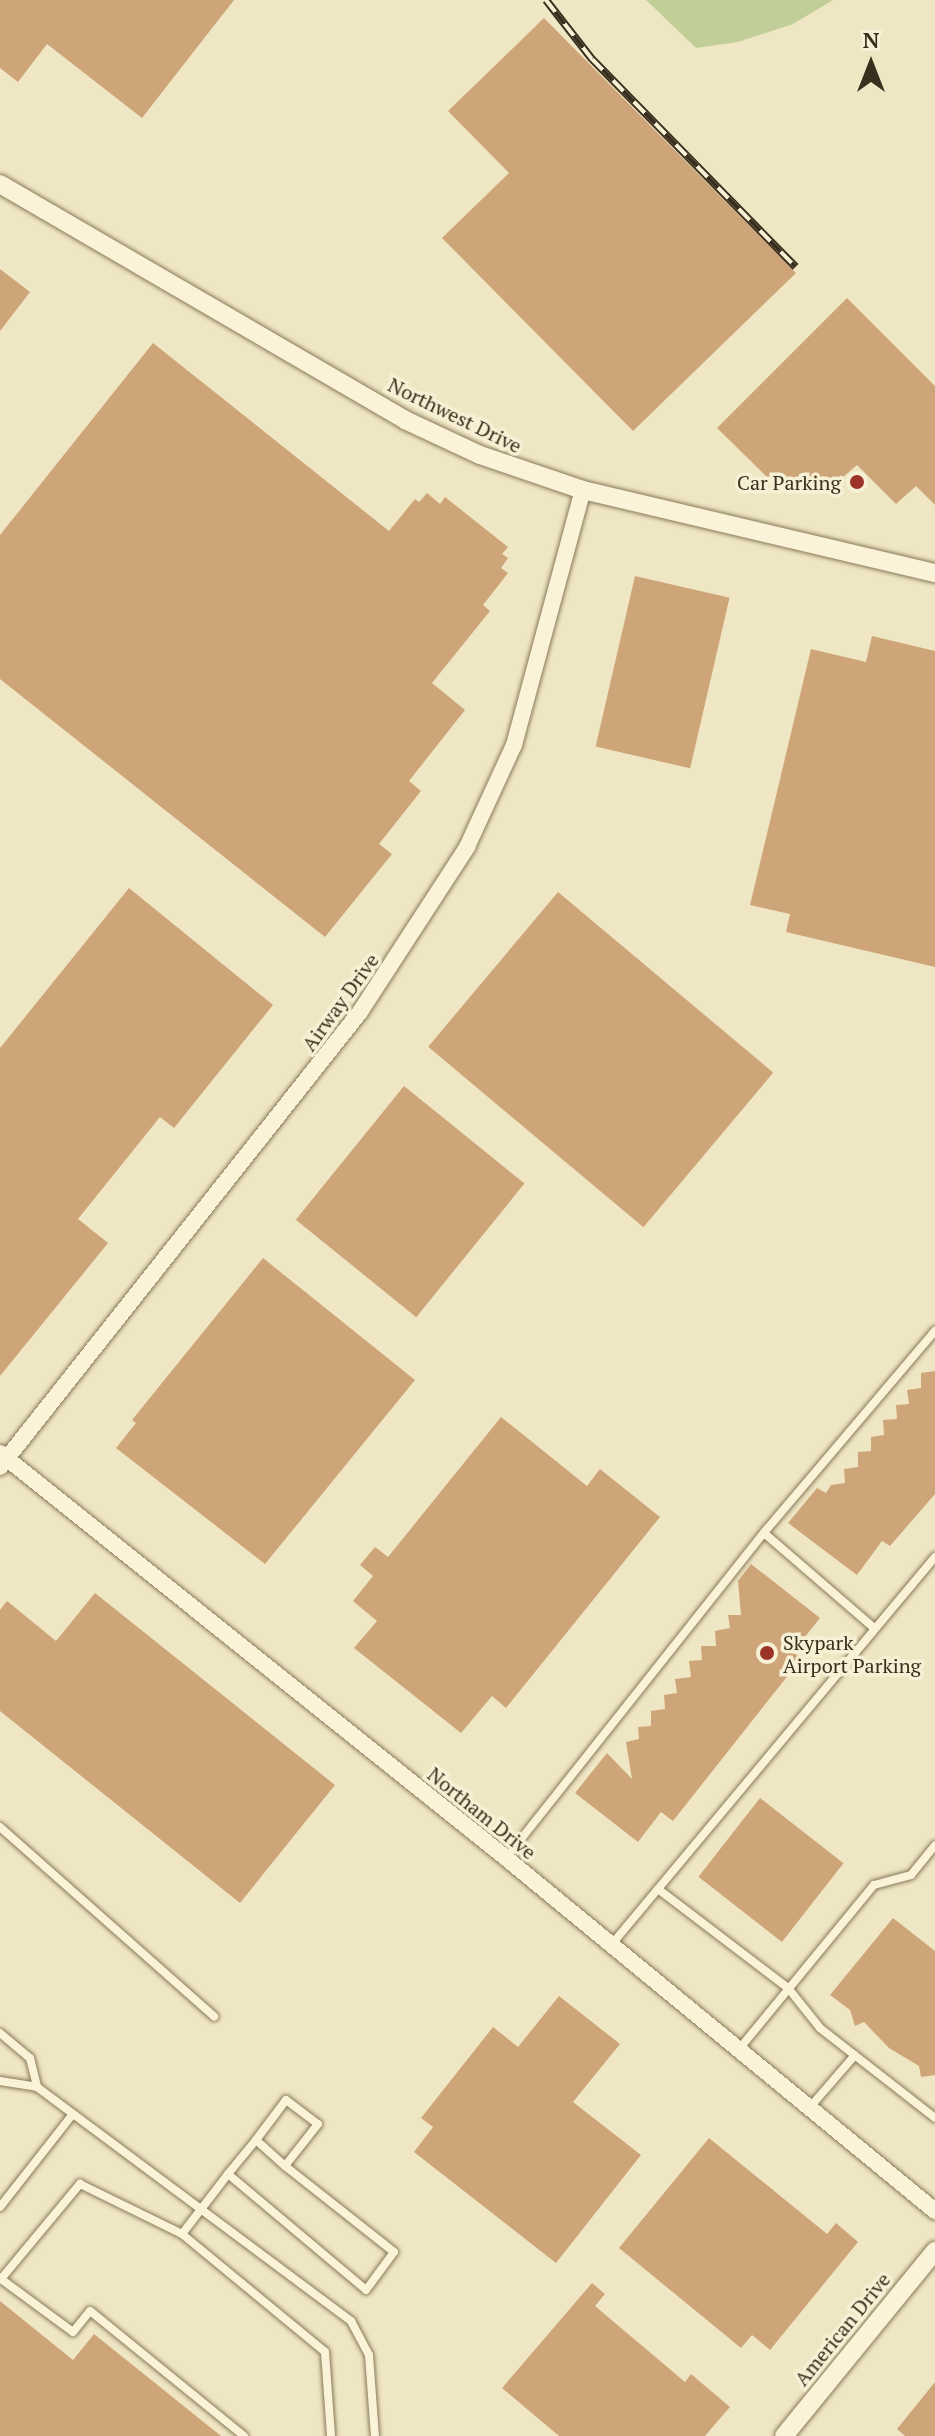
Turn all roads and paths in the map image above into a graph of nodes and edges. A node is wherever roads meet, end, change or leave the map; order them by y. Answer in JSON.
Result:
{"nodes":[{"id":1,"x":0,"y":184,"type":"edge"},
{"id":2,"x":583,"y":490,"type":"junction"},
{"id":3,"x":935,"y":573,"type":"edge"},
{"id":4,"x":935,"y":1331,"type":"edge"},
{"id":5,"x":2,"y":1459,"type":"edge"},
{"id":6,"x":764,"y":1533,"type":"junction"},
{"id":7,"x":935,"y":1557,"type":"edge"},
{"id":8,"x":874,"y":1628,"type":"junction"},
{"id":9,"x":0,"y":1827,"type":"edge"},
{"id":10,"x":935,"y":1845,"type":"edge"},
{"id":11,"x":506,"y":1858,"type":"junction"},
{"id":12,"x":658,"y":1889,"type":"junction"},
{"id":13,"x":612,"y":1944,"type":"junction"},
{"id":14,"x":788,"y":1988,"type":"junction"},
{"id":15,"x":214,"y":2016,"type":"dead end"},
{"id":16,"x":0,"y":2033,"type":"edge"},
{"id":17,"x":740,"y":2048,"type":"junction"},
{"id":18,"x":855,"y":2055,"type":"junction"},
{"id":19,"x":0,"y":2081,"type":"edge"},
{"id":20,"x":37,"y":2087,"type":"junction"},
{"id":21,"x":811,"y":2106,"type":"junction"},
{"id":22,"x":73,"y":2114,"type":"junction"},
{"id":23,"x":935,"y":2118,"type":"edge"},
{"id":24,"x":256,"y":2140,"type":"junction"},
{"id":25,"x":285,"y":2166,"type":"junction"},
{"id":26,"x":228,"y":2174,"type":"junction"},
{"id":27,"x":0,"y":2207,"type":"edge"},
{"id":28,"x":204,"y":2208,"type":"junction"},
{"id":29,"x":935,"y":2211,"type":"edge"},
{"id":30,"x":182,"y":2234,"type":"junction"},
{"id":31,"x":935,"y":2251,"type":"edge"},
{"id":32,"x":244,"y":2436,"type":"edge"},
{"id":33,"x":331,"y":2436,"type":"edge"},
{"id":34,"x":375,"y":2436,"type":"edge"},
{"id":35,"x":784,"y":2436,"type":"edge"}],
"edges":[{"from":1,"to":2,"type":"street","name":"Northwest Drive"},
{"from":2,"to":3,"type":"street","name":"Northwest Drive"},
{"from":2,"to":5,"type":"street","name":"Airway Drive"},
{"from":4,"to":6,"type":"lane"},
{"from":5,"to":11,"type":"street","name":"Northam Drive"},
{"from":6,"to":8,"type":"lane"},
{"from":6,"to":11,"type":"lane"},
{"from":7,"to":8,"type":"lane"},
{"from":8,"to":12,"type":"lane"},
{"from":9,"to":15,"type":"lane"},
{"from":10,"to":14,"type":"lane"},
{"from":11,"to":13,"type":"street","name":"Northam Drive"},
{"from":12,"to":13,"type":"lane"},
{"from":12,"to":14,"type":"lane"},
{"from":13,"to":17,"type":"street","name":"Northam Drive"},
{"from":14,"to":17,"type":"lane"},
{"from":14,"to":18,"type":"lane"},
{"from":16,"to":20,"type":"lane"},
{"from":17,"to":21,"type":"street","name":"Northam Drive"},
{"from":18,"to":21,"type":"lane"},
{"from":18,"to":23,"type":"lane"},
{"from":19,"to":20,"type":"lane"},
{"from":20,"to":22,"type":"lane"},
{"from":21,"to":29,"type":"street","name":"Northam Drive"},
{"from":22,"to":27,"type":"lane"},
{"from":22,"to":28,"type":"lane"},
{"from":24,"to":25,"type":"lane"},
{"from":24,"to":25,"type":"lane"},
{"from":24,"to":26,"type":"lane"},
{"from":25,"to":26,"type":"lane"},
{"from":26,"to":28,"type":"lane"},
{"from":28,"to":30,"type":"lane"},
{"from":28,"to":34,"type":"lane"},
{"from":30,"to":32,"type":"lane"},
{"from":30,"to":33,"type":"lane"},
{"from":31,"to":35,"type":"street","name":"American Drive"}]}
